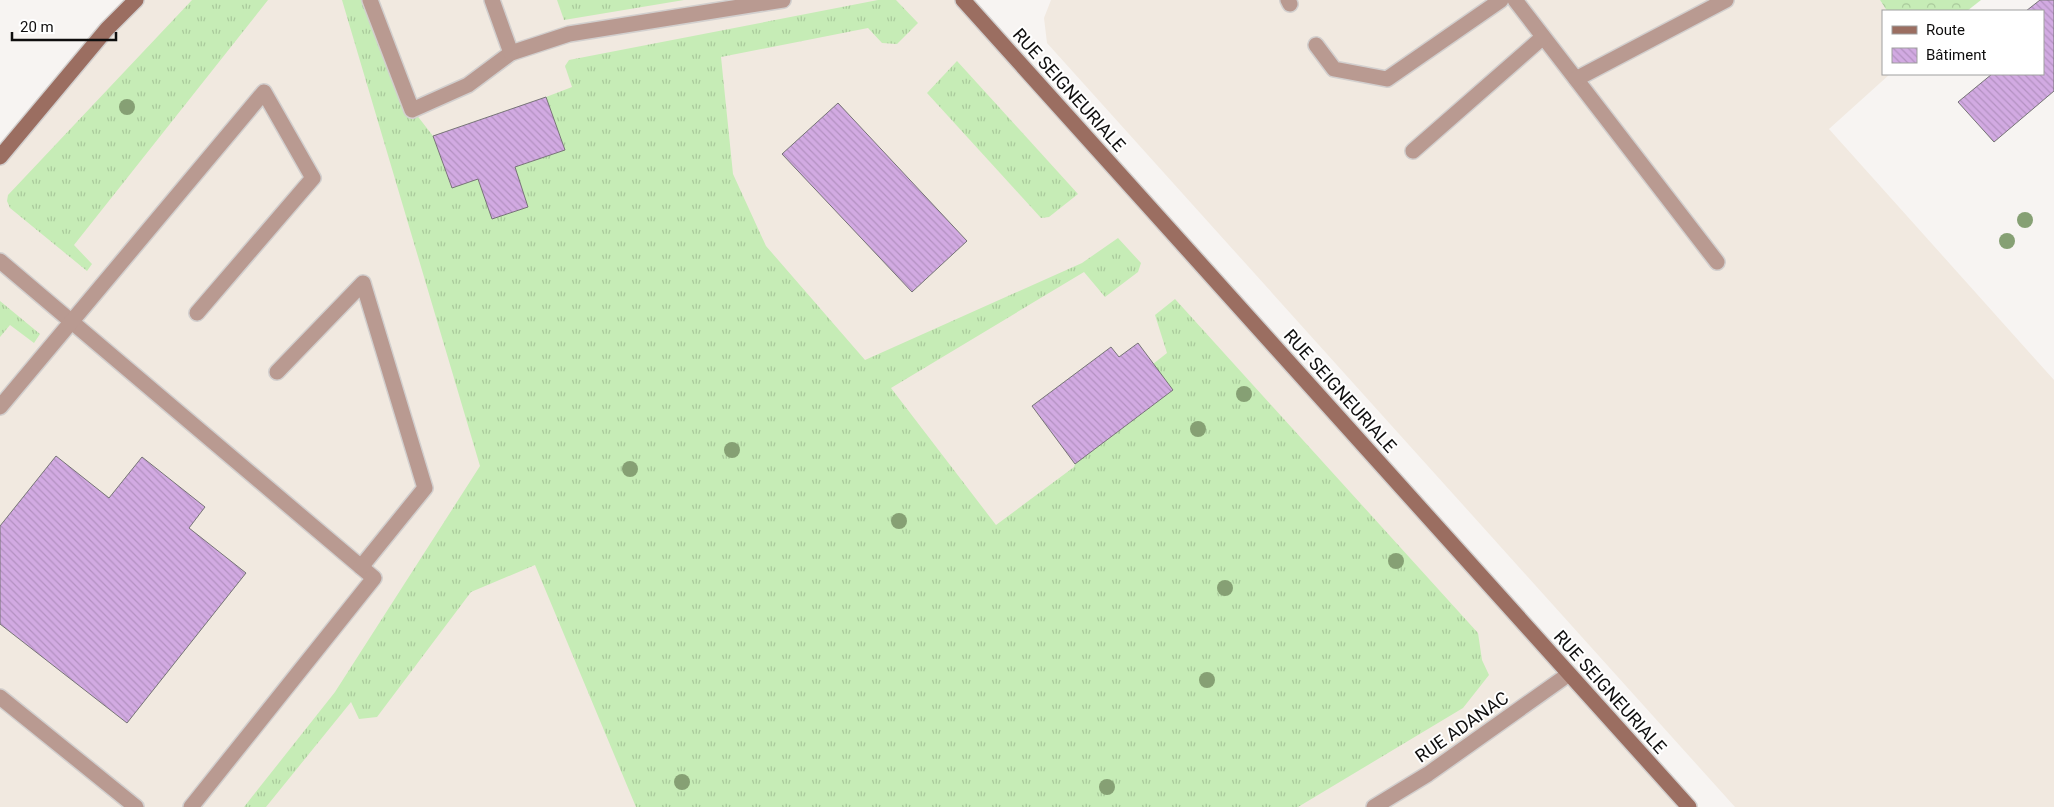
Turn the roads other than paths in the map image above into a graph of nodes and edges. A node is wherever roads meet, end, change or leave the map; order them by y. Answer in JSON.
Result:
{"nodes":[{"id":1,"x":136,"y":0,"type":"edge"},
{"id":2,"x":370,"y":0,"type":"edge"},
{"id":3,"x":492,"y":0,"type":"edge"},
{"id":4,"x":783,"y":0,"type":"edge"},
{"id":5,"x":963,"y":0,"type":"edge"},
{"id":6,"x":1502,"y":0,"type":"edge"},
{"id":7,"x":1516,"y":0,"type":"edge"},
{"id":8,"x":1726,"y":0,"type":"edge"},
{"id":9,"x":1543,"y":37,"type":"junction"},
{"id":10,"x":1316,"y":45,"type":"dead end"},
{"id":11,"x":511,"y":53,"type":"junction"},
{"id":12,"x":1576,"y":79,"type":"junction"},
{"id":13,"x":1413,"y":151,"type":"dead end"},
{"id":14,"x":0,"y":157,"type":"edge"},
{"id":15,"x":0,"y":261,"type":"edge"},
{"id":16,"x":1717,"y":262,"type":"dead end"},
{"id":17,"x":197,"y":312,"type":"dead end"},
{"id":18,"x":73,"y":321,"type":"junction"},
{"id":19,"x":277,"y":372,"type":"dead end"},
{"id":20,"x":0,"y":407,"type":"edge"},
{"id":21,"x":361,"y":567,"type":"junction"},
{"id":22,"x":1569,"y":674,"type":"junction"},
{"id":23,"x":0,"y":697,"type":"edge"},
{"id":24,"x":136,"y":807,"type":"edge"},
{"id":25,"x":191,"y":807,"type":"edge"},
{"id":26,"x":1374,"y":807,"type":"edge"},
{"id":27,"x":1689,"y":807,"type":"edge"}],
"edges":[{"from":1,"to":14,"type":"street"},
{"from":2,"to":11,"type":"street"},
{"from":3,"to":11,"type":"street"},
{"from":4,"to":11,"type":"street"},
{"from":5,"to":22,"type":"street","name":"RUE SEIGNEURIALE"},
{"from":6,"to":10,"type":"street"},
{"from":7,"to":9,"type":"street"},
{"from":8,"to":12,"type":"street"},
{"from":9,"to":12,"type":"street"},
{"from":9,"to":13,"type":"street"},
{"from":12,"to":16,"type":"street"},
{"from":15,"to":18,"type":"street"},
{"from":17,"to":18,"type":"street"},
{"from":18,"to":20,"type":"street"},
{"from":18,"to":21,"type":"street"},
{"from":19,"to":21,"type":"street"},
{"from":21,"to":25,"type":"street"},
{"from":22,"to":26,"type":"street","name":"RUE ADANAC"},
{"from":22,"to":27,"type":"street","name":"RUE SEIGNEURIALE"},
{"from":23,"to":24,"type":"street"}]}
